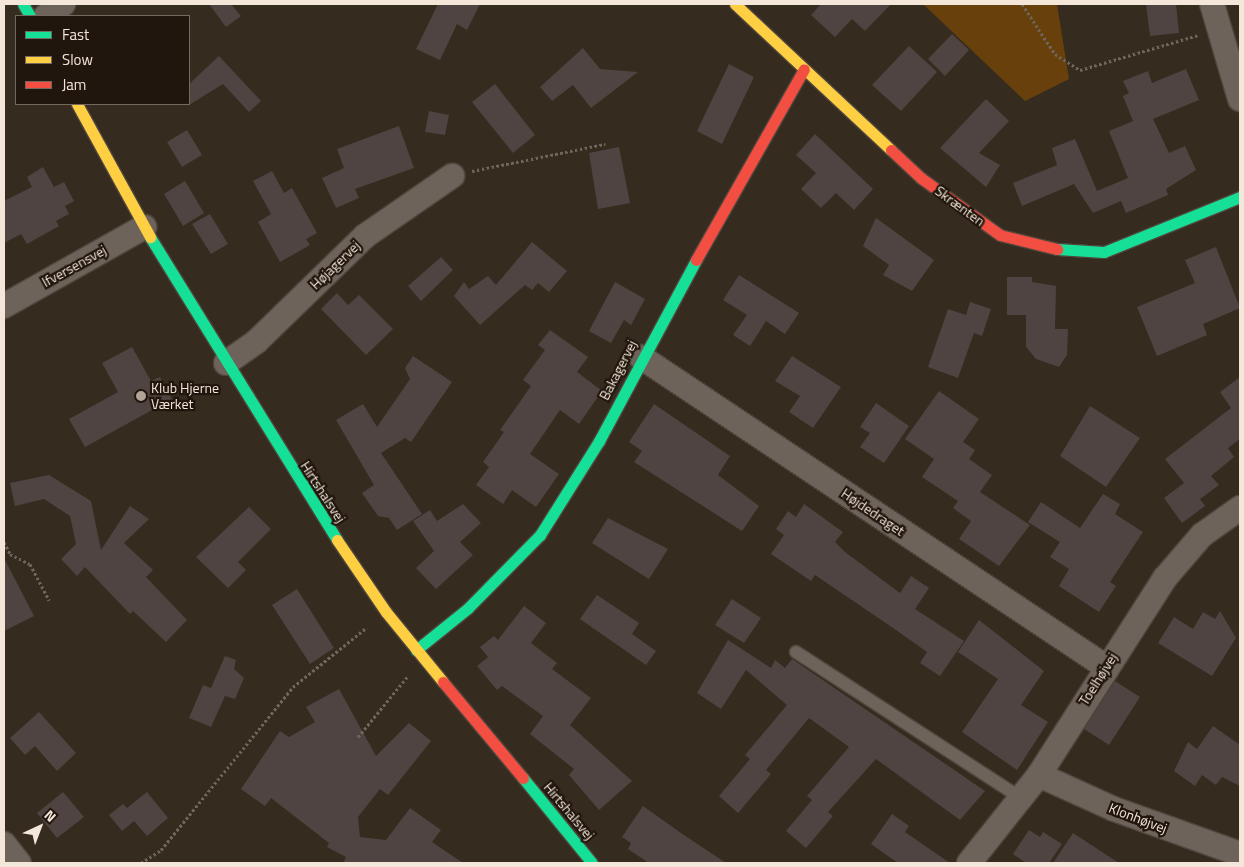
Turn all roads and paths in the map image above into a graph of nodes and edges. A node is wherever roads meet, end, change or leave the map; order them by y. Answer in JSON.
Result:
{"nodes":[{"id":1,"x":23,"y":4,"type":"edge"},
{"id":2,"x":62,"y":4,"type":"edge"},
{"id":3,"x":735,"y":4,"type":"edge"},
{"id":4,"x":1022,"y":4,"type":"edge"},
{"id":5,"x":1212,"y":4,"type":"edge"},
{"id":6,"x":29,"y":15,"type":"edge"},
{"id":7,"x":47,"y":15,"type":"edge"},
{"id":8,"x":1218,"y":30,"type":"junction"},
{"id":9,"x":804,"y":69,"type":"junction"},
{"id":10,"x":1240,"y":99,"type":"edge"},
{"id":11,"x":78,"y":105,"type":"edge"},
{"id":12,"x":605,"y":144,"type":"dead end"},
{"id":13,"x":452,"y":176,"type":"joint"},
{"id":14,"x":1240,"y":197,"type":"edge"},
{"id":15,"x":144,"y":227,"type":"junction"},
{"id":16,"x":4,"y":306,"type":"edge"},
{"id":17,"x":641,"y":357,"type":"junction"},
{"id":18,"x":226,"y":363,"type":"junction"},
{"id":19,"x":1240,"y":508,"type":"edge"},
{"id":20,"x":4,"y":542,"type":"edge"},
{"id":21,"x":49,"y":600,"type":"dead end"},
{"id":22,"x":386,"y":612,"type":"junction"},
{"id":23,"x":796,"y":652,"type":"dead end"},
{"id":24,"x":419,"y":654,"type":"junction"},
{"id":25,"x":1106,"y":667,"type":"junction"},
{"id":26,"x":358,"y":737,"type":"dead end"},
{"id":27,"x":1039,"y":775,"type":"junction"},
{"id":28,"x":1022,"y":799,"type":"junction"},
{"id":29,"x":4,"y":844,"type":"edge"},
{"id":30,"x":1240,"y":854,"type":"edge"},
{"id":31,"x":19,"y":863,"type":"edge"},
{"id":32,"x":141,"y":863,"type":"edge"},
{"id":33,"x":592,"y":863,"type":"edge"},
{"id":34,"x":969,"y":863,"type":"edge"}],
"edges":[{"from":1,"to":6,"type":"street"},
{"from":2,"to":7,"type":"street"},
{"from":3,"to":9,"type":"street","name":"Skrænten"},
{"from":4,"to":8,"type":"path"},
{"from":5,"to":8,"type":"street"},
{"from":8,"to":10,"type":"street"},
{"from":9,"to":14,"type":"street","name":"Skrænten"},
{"from":9,"to":17,"type":"street","name":"Bakagervej"},
{"from":11,"to":15,"type":"street","name":"Hirtshalsvej"},
{"from":12,"to":13,"type":"path"},
{"from":13,"to":18,"type":"street","name":"Højagervej"},
{"from":15,"to":16,"type":"street","name":"Ifversensvej"},
{"from":15,"to":18,"type":"street","name":"Hirtshalsvej"},
{"from":17,"to":24,"type":"street","name":"Bakagervej"},
{"from":17,"to":25,"type":"street","name":"Højdedraget"},
{"from":18,"to":22,"type":"street","name":"Hirtshalsvej"},
{"from":19,"to":25,"type":"street","name":"Toelhøjvej"},
{"from":20,"to":21,"type":"path"},
{"from":22,"to":24,"type":"street","name":"Hirtshalsvej"},
{"from":22,"to":32,"type":"path"},
{"from":23,"to":28,"type":"lane"},
{"from":24,"to":26,"type":"path"},
{"from":24,"to":33,"type":"street","name":"Hirtshalsvej"},
{"from":25,"to":27,"type":"street","name":"Toelhøjvej"},
{"from":27,"to":28,"type":"street","name":"Toelhøjvej"},
{"from":27,"to":30,"type":"street","name":"Klonhøjvej"},
{"from":28,"to":34,"type":"street","name":"Toelhøjvej"},
{"from":29,"to":31,"type":"street"}]}
